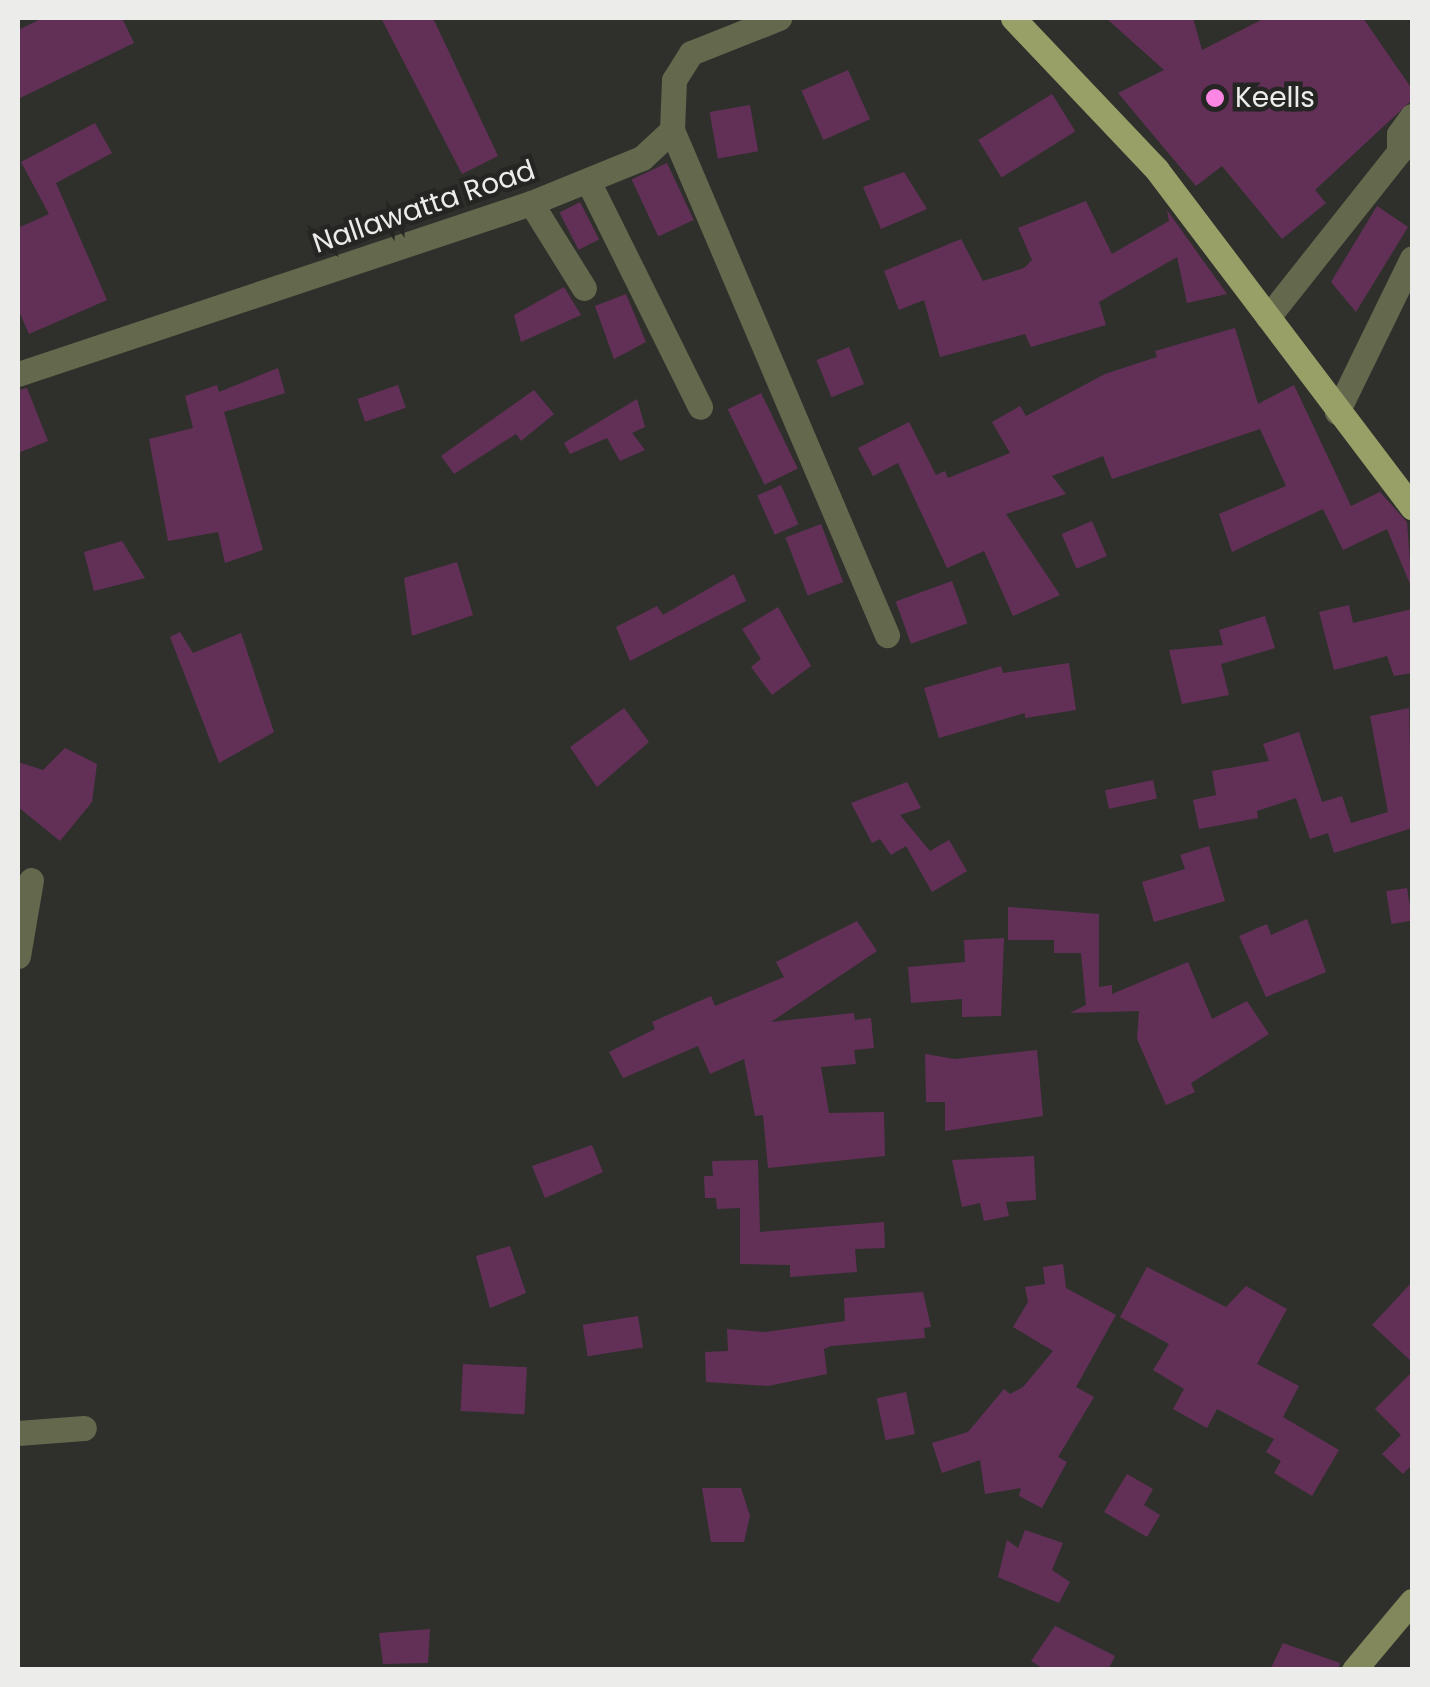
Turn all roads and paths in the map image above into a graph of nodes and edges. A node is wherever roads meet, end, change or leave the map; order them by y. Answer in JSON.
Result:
{"nodes":[{"id":1,"x":779,"y":18,"type":"edge"},
{"id":2,"x":1013,"y":18,"type":"edge"},
{"id":3,"x":1412,"y":116,"type":"edge"},
{"id":4,"x":672,"y":130,"type":"junction"},
{"id":5,"x":588,"y":181,"type":"junction"},
{"id":6,"x":531,"y":204,"type":"junction"},
{"id":7,"x":1412,"y":258,"type":"edge"},
{"id":8,"x":584,"y":288,"type":"dead end"},
{"id":9,"x":1268,"y":318,"type":"junction"},
{"id":10,"x":18,"y":374,"type":"edge"},
{"id":11,"x":700,"y":408,"type":"dead end"},
{"id":12,"x":1336,"y":412,"type":"junction"},
{"id":13,"x":1412,"y":507,"type":"edge"},
{"id":14,"x":887,"y":635,"type":"dead end"},
{"id":15,"x":32,"y":880,"type":"dead end"},
{"id":16,"x":18,"y":956,"type":"edge"},
{"id":17,"x":84,"y":1428,"type":"dead end"},
{"id":18,"x":18,"y":1434,"type":"edge"},
{"id":19,"x":1412,"y":1601,"type":"edge"},
{"id":20,"x":1354,"y":1670,"type":"edge"}],
"edges":[{"from":1,"to":4,"type":"street"},
{"from":2,"to":9,"type":"main road"},
{"from":3,"to":9,"type":"street"},
{"from":4,"to":5,"type":"street","name":"Nallawatta Road"},
{"from":4,"to":14,"type":"street"},
{"from":5,"to":6,"type":"street","name":"Nallawatta Road"},
{"from":5,"to":11,"type":"street"},
{"from":6,"to":8,"type":"street"},
{"from":6,"to":10,"type":"street","name":"Nallawatta Road"},
{"from":7,"to":12,"type":"street"},
{"from":9,"to":12,"type":"main road"},
{"from":12,"to":13,"type":"main road"},
{"from":15,"to":16,"type":"street"},
{"from":17,"to":18,"type":"street"},
{"from":19,"to":20,"type":"street"}]}
